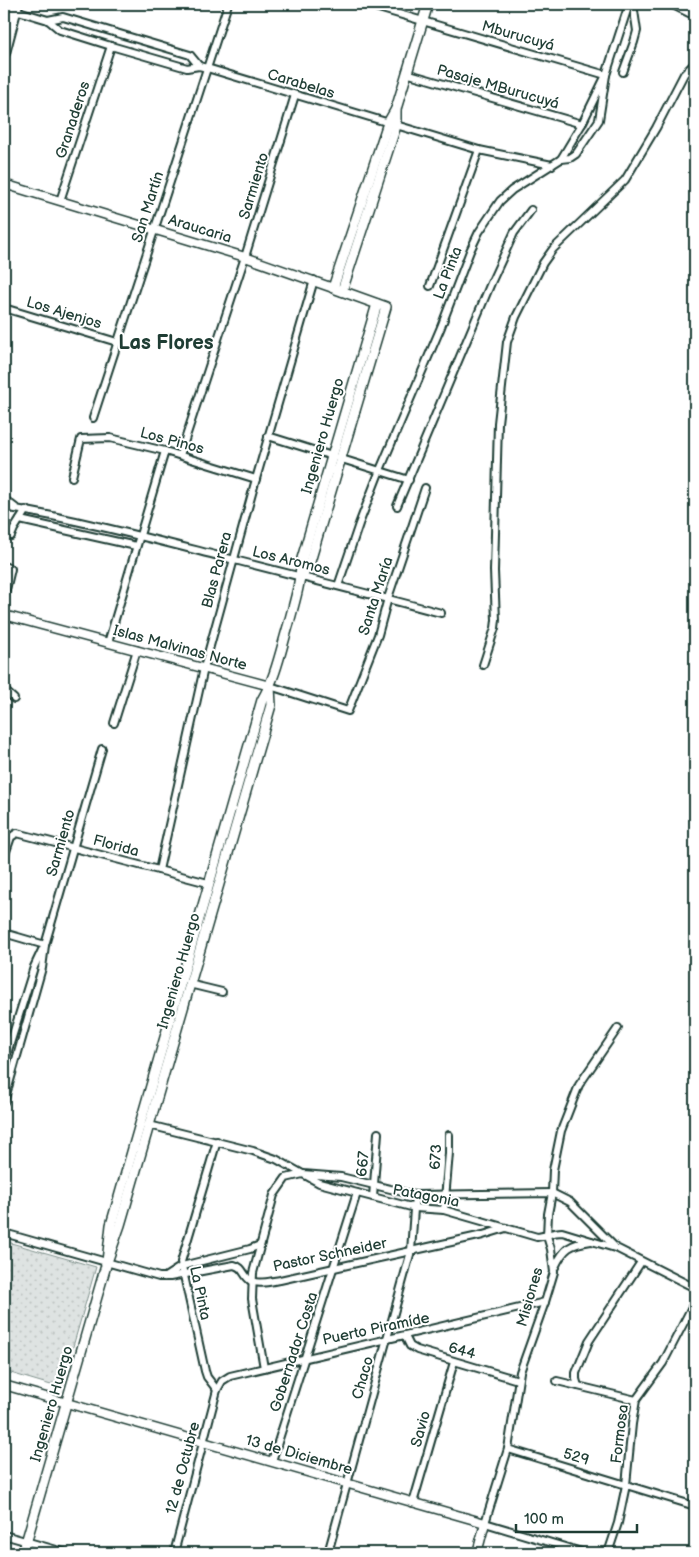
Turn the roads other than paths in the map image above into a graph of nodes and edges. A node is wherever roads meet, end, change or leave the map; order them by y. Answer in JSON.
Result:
{"nodes":[{"id":1,"x":228,"y":4,"type":"edge"},
{"id":2,"x":365,"y":4,"type":"edge"},
{"id":3,"x":428,"y":4,"type":"edge"},
{"id":4,"x":631,"y":4,"type":"edge"},
{"id":5,"x":671,"y":4,"type":"edge"},
{"id":6,"x":16,"y":7,"type":"edge"},
{"id":7,"x":695,"y":14,"type":"edge"},
{"id":8,"x":48,"y":20,"type":"junction"},
{"id":9,"x":422,"y":22,"type":"junction"},
{"id":10,"x":111,"y":46,"type":"junction"},
{"id":11,"x":4,"y":53,"type":"edge"},
{"id":12,"x":695,"y":63,"type":"edge"},
{"id":13,"x":198,"y":66,"type":"junction"},
{"id":14,"x":207,"y":68,"type":"junction"},
{"id":15,"x":623,"y":72,"type":"dead end"},
{"id":16,"x":406,"y":74,"type":"junction"},
{"id":17,"x":606,"y":75,"type":"junction"},
{"id":18,"x":294,"y":95,"type":"junction"},
{"id":19,"x":582,"y":124,"type":"junction"},
{"id":20,"x":392,"y":125,"type":"junction"},
{"id":21,"x":479,"y":150,"type":"junction"},
{"id":22,"x":561,"y":159,"type":"junction"},
{"id":23,"x":552,"y":165,"type":"junction"},
{"id":24,"x":4,"y":184,"type":"edge"},
{"id":25,"x":60,"y":201,"type":"junction"},
{"id":26,"x":531,"y":210,"type":"dead end"},
{"id":27,"x":154,"y":230,"type":"junction"},
{"id":28,"x":245,"y":257,"type":"junction"},
{"id":29,"x":314,"y":280,"type":"junction"},
{"id":30,"x":430,"y":286,"type":"dead end"},
{"id":31,"x":338,"y":289,"type":"junction"},
{"id":32,"x":381,"y":305,"type":"joint"},
{"id":33,"x":4,"y":308,"type":"edge"},
{"id":34,"x":117,"y":342,"type":"junction"},
{"id":35,"x":93,"y":418,"type":"dead end"},
{"id":36,"x":268,"y":436,"type":"junction"},
{"id":37,"x":165,"y":450,"type":"junction"},
{"id":38,"x":180,"y":455,"type":"junction"},
{"id":39,"x":336,"y":455,"type":"junction"},
{"id":40,"x":380,"y":470,"type":"junction"},
{"id":41,"x":72,"y":477,"type":"dead end"},
{"id":42,"x":256,"y":479,"type":"junction"},
{"id":43,"x":409,"y":480,"type":"junction"},
{"id":44,"x":425,"y":488,"type":"dead end"},
{"id":45,"x":4,"y":499,"type":"edge"},
{"id":46,"x":397,"y":506,"type":"dead end"},
{"id":47,"x":4,"y":507,"type":"edge"},
{"id":48,"x":18,"y":510,"type":"junction"},
{"id":49,"x":26,"y":510,"type":"junction"},
{"id":50,"x":20,"y":520,"type":"junction"},
{"id":51,"x":11,"y":536,"type":"dead end"},
{"id":52,"x":139,"y":536,"type":"junction"},
{"id":53,"x":136,"y":546,"type":"junction"},
{"id":54,"x":233,"y":559,"type":"junction"},
{"id":55,"x":4,"y":566,"type":"edge"},
{"id":56,"x":301,"y":577,"type":"junction"},
{"id":57,"x":338,"y":586,"type":"junction"},
{"id":58,"x":4,"y":598,"type":"edge"},
{"id":59,"x":388,"y":598,"type":"junction"},
{"id":60,"x":441,"y":613,"type":"dead end"},
{"id":61,"x":4,"y":615,"type":"edge"},
{"id":62,"x":108,"y":643,"type":"junction"},
{"id":63,"x":137,"y":650,"type":"junction"},
{"id":64,"x":483,"y":664,"type":"dead end"},
{"id":65,"x":204,"y":668,"type":"junction"},
{"id":66,"x":270,"y":686,"type":"junction"},
{"id":67,"x":4,"y":690,"type":"edge"},
{"id":68,"x":14,"y":699,"type":"dead end"},
{"id":69,"x":348,"y":711,"type":"joint"},
{"id":70,"x":114,"y":723,"type":"dead end"},
{"id":71,"x":102,"y":749,"type":"dead end"},
{"id":72,"x":73,"y":847,"type":"junction"},
{"id":73,"x":4,"y":857,"type":"edge"},
{"id":74,"x":158,"y":870,"type":"junction"},
{"id":75,"x":208,"y":883,"type":"junction"},
{"id":76,"x":4,"y":933,"type":"edge"},
{"id":77,"x":45,"y":944,"type":"junction"},
{"id":78,"x":189,"y":984,"type":"junction"},
{"id":79,"x":222,"y":992,"type":"dead end"},
{"id":80,"x":618,"y":1028,"type":"dead end"},
{"id":81,"x":4,"y":1063,"type":"edge"},
{"id":82,"x":6,"y":1087,"type":"edge"},
{"id":83,"x":4,"y":1102,"type":"edge"},
{"id":84,"x":149,"y":1124,"type":"junction"},
{"id":85,"x":378,"y":1133,"type":"dead end"},
{"id":86,"x":449,"y":1135,"type":"dead end"},
{"id":87,"x":217,"y":1141,"type":"junction"},
{"id":88,"x":303,"y":1174,"type":"junction"},
{"id":89,"x":374,"y":1184,"type":"junction"},
{"id":90,"x":357,"y":1193,"type":"junction"},
{"id":91,"x":552,"y":1193,"type":"junction"},
{"id":92,"x":446,"y":1194,"type":"junction"},
{"id":93,"x":415,"y":1195,"type":"junction"},
{"id":94,"x":373,"y":1197,"type":"junction"},
{"id":95,"x":415,"y":1208,"type":"junction"},
{"id":96,"x":444,"y":1210,"type":"junction"},
{"id":97,"x":507,"y":1228,"type":"junction"},
{"id":98,"x":4,"y":1233,"type":"edge"},
{"id":99,"x":547,"y":1236,"type":"junction"},
{"id":100,"x":596,"y":1241,"type":"junction"},
{"id":101,"x":260,"y":1245,"type":"junction"},
{"id":102,"x":616,"y":1248,"type":"junction"},
{"id":103,"x":411,"y":1251,"type":"junction"},
{"id":104,"x":107,"y":1262,"type":"junction"},
{"id":105,"x":641,"y":1262,"type":"junction"},
{"id":106,"x":182,"y":1266,"type":"junction"},
{"id":107,"x":334,"y":1267,"type":"junction"},
{"id":108,"x":554,"y":1268,"type":"junction"},
{"id":109,"x":183,"y":1275,"type":"junction"},
{"id":110,"x":164,"y":1277,"type":"junction"},
{"id":111,"x":253,"y":1282,"type":"junction"},
{"id":112,"x":695,"y":1288,"type":"edge"},
{"id":113,"x":545,"y":1302,"type":"junction"},
{"id":114,"x":695,"y":1302,"type":"edge"},
{"id":115,"x":405,"y":1336,"type":"junction"},
{"id":116,"x":387,"y":1338,"type":"junction"},
{"id":117,"x":304,"y":1358,"type":"junction"},
{"id":118,"x":454,"y":1362,"type":"junction"},
{"id":119,"x":264,"y":1368,"type":"junction"},
{"id":120,"x":518,"y":1380,"type":"junction"},
{"id":121,"x":557,"y":1382,"type":"dead end"},
{"id":122,"x":4,"y":1385,"type":"edge"},
{"id":123,"x":578,"y":1386,"type":"junction"},
{"id":124,"x":217,"y":1390,"type":"junction"},
{"id":125,"x":636,"y":1400,"type":"junction"},
{"id":126,"x":66,"y":1403,"type":"junction"},
{"id":127,"x":204,"y":1442,"type":"junction"},
{"id":128,"x":508,"y":1449,"type":"junction"},
{"id":129,"x":272,"y":1461,"type":"junction"},
{"id":130,"x":347,"y":1483,"type":"junction"},
{"id":131,"x":626,"y":1486,"type":"junction"},
{"id":132,"x":413,"y":1503,"type":"junction"},
{"id":133,"x":695,"y":1506,"type":"edge"},
{"id":134,"x":486,"y":1523,"type":"junction"},
{"id":135,"x":4,"y":1535,"type":"edge"},
{"id":136,"x":26,"y":1542,"type":"junction"},
{"id":137,"x":23,"y":1553,"type":"edge"},
{"id":138,"x":67,"y":1553,"type":"edge"},
{"id":139,"x":174,"y":1553,"type":"edge"},
{"id":140,"x":328,"y":1553,"type":"edge"},
{"id":141,"x":477,"y":1553,"type":"edge"},
{"id":142,"x":585,"y":1553,"type":"edge"},
{"id":143,"x":608,"y":1553,"type":"edge"}],
"edges":[{"from":1,"to":14,"type":"street","name":"San Martín"},
{"from":2,"to":9,"type":"street","name":"Mburucuyá"},
{"from":3,"to":9,"type":"main road"},
{"from":4,"to":15,"type":"street"},
{"from":4,"to":17,"type":"street","name":"La Pinta"},
{"from":5,"to":7,"type":"street"},
{"from":6,"to":8,"type":"street","name":"Carabelas"},
{"from":6,"to":11,"type":"main road"},
{"from":8,"to":10,"type":"street","name":"Carabelas"},
{"from":8,"to":13,"type":"street","name":"Carabelas"},
{"from":9,"to":16,"type":"main road"},
{"from":9,"to":17,"type":"street","name":"Mburucuyá"},
{"from":10,"to":13,"type":"street","name":"Carabelas"},
{"from":10,"to":25,"type":"street","name":"Granaderos"},
{"from":12,"to":64,"type":"street"},
{"from":13,"to":14,"type":"street","name":"Carabelas"},
{"from":14,"to":18,"type":"street","name":"Carabelas"},
{"from":14,"to":27,"type":"street","name":"San Martín"},
{"from":16,"to":19,"type":"street","name":"Pasaje MBurucuyá"},
{"from":16,"to":20,"type":"main road"},
{"from":17,"to":19,"type":"street","name":"La Pinta"},
{"from":17,"to":22,"type":"street"},
{"from":18,"to":20,"type":"street","name":"Carabelas"},
{"from":18,"to":28,"type":"street","name":"Sarmiento"},
{"from":19,"to":22,"type":"street","name":"La Pinta"},
{"from":20,"to":21,"type":"street","name":"Carabelas"},
{"from":20,"to":31,"type":"main road"},
{"from":21,"to":23,"type":"street","name":"Carabelas"},
{"from":21,"to":30,"type":"street","name":"La Pinta"},
{"from":22,"to":23,"type":"street","name":"La Pinta"},
{"from":23,"to":40,"type":"street","name":"La Pinta"},
{"from":24,"to":25,"type":"street","name":"Araucaria"},
{"from":25,"to":27,"type":"street","name":"Araucaria"},
{"from":26,"to":43,"type":"street"},
{"from":27,"to":28,"type":"street","name":"Araucaria"},
{"from":27,"to":34,"type":"street","name":"San Martín"},
{"from":28,"to":29,"type":"street","name":"Araucaria"},
{"from":28,"to":38,"type":"street","name":"Sarmiento"},
{"from":29,"to":31,"type":"street","name":"Araucaria"},
{"from":29,"to":36,"type":"street","name":"Blas Parera"},
{"from":31,"to":32,"type":"main road","name":"Araucaria"},
{"from":32,"to":39,"type":"main road","name":"Ingeniero Huergo"},
{"from":33,"to":34,"type":"street","name":"Los Ajenjos"},
{"from":34,"to":35,"type":"street","name":"San Martín"},
{"from":36,"to":39,"type":"street"},
{"from":36,"to":42,"type":"street","name":"Blas Parera"},
{"from":37,"to":38,"type":"street","name":"Los Pinos"},
{"from":37,"to":41,"type":"street","name":"Los Pinos"},
{"from":37,"to":52,"type":"street"},
{"from":38,"to":42,"type":"street","name":"Los Pinos"},
{"from":39,"to":40,"type":"street"},
{"from":39,"to":56,"type":"main road","name":"Ingeniero Huergo"},
{"from":40,"to":43,"type":"street"},
{"from":40,"to":57,"type":"street","name":"La Pinta"},
{"from":42,"to":54,"type":"street","name":"Blas Parera"},
{"from":43,"to":46,"type":"street"},
{"from":44,"to":59,"type":"street","name":"Santa María"},
{"from":45,"to":48,"type":"street"},
{"from":47,"to":48,"type":"street","name":"Los Aromos"},
{"from":48,"to":49,"type":"street","name":"Los Aromos"},
{"from":49,"to":50,"type":"street"},
{"from":49,"to":52,"type":"street","name":"Los Aromos"},
{"from":50,"to":51,"type":"street"},
{"from":50,"to":53,"type":"street"},
{"from":52,"to":53,"type":"street"},
{"from":52,"to":54,"type":"street","name":"Los Aromos"},
{"from":53,"to":62,"type":"street"},
{"from":54,"to":56,"type":"street","name":"Los Aromos"},
{"from":54,"to":65,"type":"street","name":"Blas Parera"},
{"from":55,"to":58,"type":"street"},
{"from":56,"to":57,"type":"street","name":"Los Aromos"},
{"from":56,"to":66,"type":"main road","name":"Ingeniero Huergo"},
{"from":57,"to":59,"type":"street","name":"Los Aromos"},
{"from":59,"to":60,"type":"street","name":"Los Aromos"},
{"from":59,"to":69,"type":"street","name":"Santa María"},
{"from":61,"to":62,"type":"street","name":"Islas Malvinas Norte"},
{"from":62,"to":63,"type":"street","name":"Islas Malvinas Norte"},
{"from":63,"to":65,"type":"street","name":"Islas Malvinas Norte"},
{"from":63,"to":70,"type":"street"},
{"from":65,"to":66,"type":"street","name":"Islas Malvinas Norte"},
{"from":65,"to":74,"type":"street","name":"Blas Parera"},
{"from":66,"to":69,"type":"street","name":"Islas Malvinas Norte"},
{"from":66,"to":75,"type":"main road","name":"Ingeniero Huergo"},
{"from":66,"to":78,"type":"main road","name":"Ingeniero Huergo"},
{"from":67,"to":68,"type":"street"},
{"from":71,"to":72,"type":"street","name":"Sarmiento"},
{"from":72,"to":73,"type":"street","name":"Florida"},
{"from":72,"to":74,"type":"street","name":"Florida"},
{"from":72,"to":77,"type":"street","name":"Sarmiento"},
{"from":74,"to":75,"type":"street","name":"Florida"},
{"from":75,"to":104,"type":"main road","name":"Ingeniero Huergo"},
{"from":76,"to":77,"type":"street"},
{"from":77,"to":81,"type":"street","name":"Sarmiento"},
{"from":77,"to":82,"type":"street","name":"Sarmiento"},
{"from":78,"to":79,"type":"street"},
{"from":78,"to":84,"type":"main road","name":"Ingeniero Huergo"},
{"from":80,"to":91,"type":"street","name":"Misiones"},
{"from":82,"to":83,"type":"street","name":"Sarmiento"},
{"from":84,"to":87,"type":"street","name":"Patagonia"},
{"from":84,"to":104,"type":"main road","name":"Ingeniero Huergo"},
{"from":85,"to":89,"type":"street","name":"667"},
{"from":86,"to":92,"type":"street","name":"673"},
{"from":87,"to":88,"type":"street","name":"Patagonia"},
{"from":87,"to":106,"type":"street","name":"La Pinta"},
{"from":88,"to":89,"type":"street"},
{"from":88,"to":90,"type":"street","name":"Patagonia"},
{"from":88,"to":101,"type":"street"},
{"from":89,"to":93,"type":"street"},
{"from":89,"to":94,"type":"street","name":"667"},
{"from":90,"to":94,"type":"street","name":"Patagonia"},
{"from":90,"to":107,"type":"street","name":"Gobernador Costa"},
{"from":91,"to":92,"type":"street"},
{"from":91,"to":99,"type":"street","name":"Misiones"},
{"from":91,"to":102,"type":"street"},
{"from":92,"to":93,"type":"street"},
{"from":92,"to":96,"type":"street","name":"673"},
{"from":93,"to":95,"type":"street","name":"Chaco"},
{"from":94,"to":95,"type":"street","name":"Patagonia"},
{"from":95,"to":96,"type":"street","name":"Patagonia"},
{"from":95,"to":103,"type":"street","name":"Chaco"},
{"from":96,"to":97,"type":"street","name":"Patagonia"},
{"from":97,"to":99,"type":"street","name":"Patagonia"},
{"from":97,"to":103,"type":"street","name":"Pastor Schneider"},
{"from":98,"to":104,"type":"street"},
{"from":99,"to":100,"type":"street","name":"Patagonia"},
{"from":99,"to":108,"type":"street","name":"Misiones"},
{"from":100,"to":102,"type":"street","name":"Patagonia"},
{"from":100,"to":108,"type":"street"},
{"from":101,"to":106,"type":"street","name":"Pastor Schneider"},
{"from":101,"to":111,"type":"street"},
{"from":102,"to":105,"type":"street","name":"Patagonia"},
{"from":103,"to":107,"type":"street","name":"Pastor Schneider"},
{"from":103,"to":116,"type":"street","name":"Chaco"},
{"from":104,"to":110,"type":"street"},
{"from":104,"to":126,"type":"main road","name":"Ingeniero Huergo"},
{"from":105,"to":112,"type":"street","name":"Patagonia"},
{"from":105,"to":123,"type":"street"},
{"from":106,"to":109,"type":"street","name":"La Pinta"},
{"from":106,"to":110,"type":"street","name":"Pastor Schneider"},
{"from":107,"to":111,"type":"street","name":"Pastor Schneider"},
{"from":107,"to":117,"type":"street","name":"Gobernador Costa"},
{"from":108,"to":113,"type":"street","name":"Misiones"},
{"from":109,"to":110,"type":"street"},
{"from":109,"to":111,"type":"street"},
{"from":109,"to":124,"type":"street","name":"La Pinta"},
{"from":111,"to":119,"type":"street"},
{"from":113,"to":115,"type":"street","name":"Puerto Piramíde"},
{"from":113,"to":120,"type":"street","name":"Misiones"},
{"from":114,"to":125,"type":"street","name":"Formosa"},
{"from":115,"to":116,"type":"street","name":"Puerto Piramíde"},
{"from":115,"to":118,"type":"street","name":"644"},
{"from":116,"to":117,"type":"street","name":"Puerto Piramíde"},
{"from":116,"to":130,"type":"street","name":"Chaco"},
{"from":117,"to":119,"type":"street","name":"Puerto Piramíde"},
{"from":117,"to":129,"type":"street","name":"Gobernador Costa"},
{"from":118,"to":120,"type":"street","name":"644"},
{"from":118,"to":132,"type":"street","name":"Savio"},
{"from":119,"to":124,"type":"street","name":"Puerto Piramíde"},
{"from":120,"to":128,"type":"street","name":"Misiones"},
{"from":121,"to":123,"type":"street"},
{"from":122,"to":126,"type":"street","name":"13 de Diciembre"},
{"from":123,"to":125,"type":"street"},
{"from":124,"to":127,"type":"street","name":"12 de Octubre"},
{"from":125,"to":131,"type":"street","name":"Formosa"},
{"from":126,"to":127,"type":"street","name":"13 de Diciembre"},
{"from":126,"to":136,"type":"main road","name":"Ingeniero Huergo"},
{"from":127,"to":129,"type":"street","name":"13 de Diciembre"},
{"from":127,"to":139,"type":"street","name":"12 de Octubre"},
{"from":128,"to":131,"type":"street","name":"529"},
{"from":128,"to":134,"type":"street","name":"Misiones"},
{"from":129,"to":130,"type":"street","name":"13 de Diciembre"},
{"from":130,"to":132,"type":"street","name":"13 de Diciembre"},
{"from":130,"to":140,"type":"street","name":"Chaco"},
{"from":131,"to":133,"type":"street","name":"529"},
{"from":131,"to":143,"type":"street","name":"Formosa"},
{"from":132,"to":134,"type":"street","name":"13 de Diciembre"},
{"from":134,"to":141,"type":"street","name":"Misiones"},
{"from":134,"to":142,"type":"street","name":"13 de Diciembre"},
{"from":135,"to":136,"type":"street"},
{"from":136,"to":137,"type":"main road","name":"Ingeniero Huergo"},
{"from":136,"to":138,"type":"street"}]}
